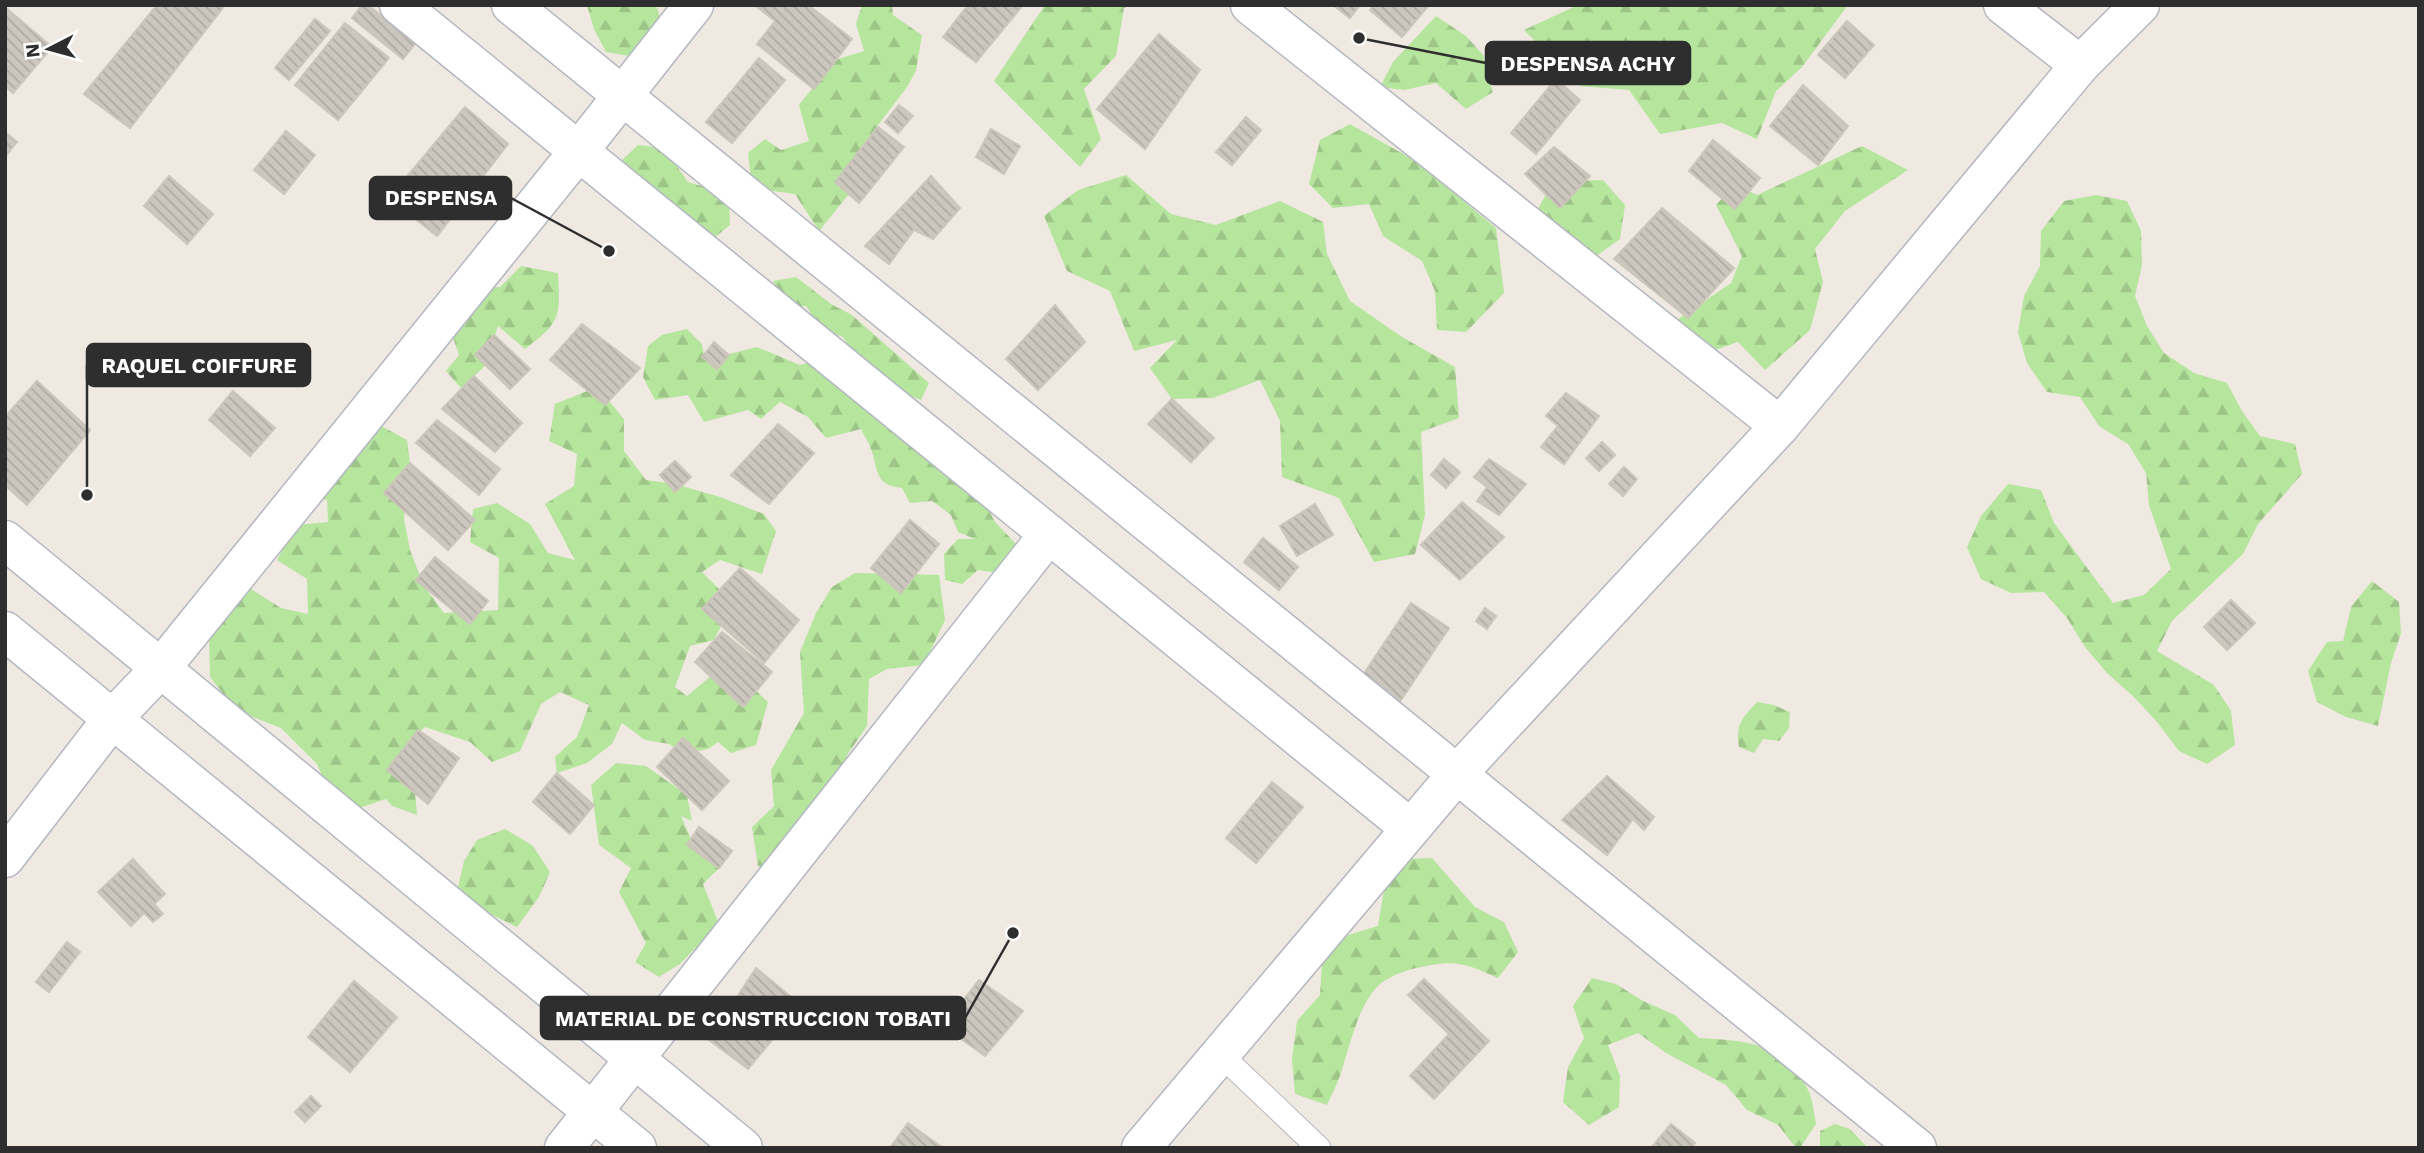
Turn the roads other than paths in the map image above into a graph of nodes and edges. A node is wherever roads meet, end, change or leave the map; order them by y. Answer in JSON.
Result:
{"nodes":[{"id":1,"x":398,"y":5,"type":"edge"},
{"id":2,"x":511,"y":5,"type":"edge"},
{"id":3,"x":694,"y":5,"type":"edge"},
{"id":4,"x":1250,"y":5,"type":"edge"},
{"id":5,"x":2003,"y":5,"type":"edge"},
{"id":6,"x":2140,"y":5,"type":"edge"},
{"id":7,"x":2080,"y":65,"type":"junction"},
{"id":8,"x":622,"y":95,"type":"junction"},
{"id":9,"x":578,"y":152,"type":"junction"},
{"id":10,"x":1780,"y":426,"type":"junction"},
{"id":11,"x":1049,"y":534,"type":"junction"},
{"id":12,"x":5,"y":540,"type":"edge"},
{"id":13,"x":5,"y":631,"type":"edge"},
{"id":14,"x":161,"y":668,"type":"junction"},
{"id":15,"x":112,"y":719,"type":"junction"},
{"id":16,"x":1457,"y":774,"type":"junction"},
{"id":17,"x":1410,"y":828,"type":"junction"},
{"id":18,"x":5,"y":858,"type":"edge"},
{"id":19,"x":1220,"y":1054,"type":"junction"},
{"id":20,"x":635,"y":1059,"type":"junction"},
{"id":21,"x":593,"y":1112,"type":"junction"},
{"id":22,"x":565,"y":1148,"type":"edge"},
{"id":23,"x":637,"y":1148,"type":"edge"},
{"id":24,"x":743,"y":1148,"type":"edge"},
{"id":25,"x":1141,"y":1148,"type":"edge"},
{"id":26,"x":1319,"y":1148,"type":"edge"},
{"id":27,"x":1917,"y":1148,"type":"edge"}],
"edges":[{"from":1,"to":9,"type":"street"},
{"from":2,"to":8,"type":"street"},
{"from":3,"to":8,"type":"street"},
{"from":4,"to":10,"type":"street"},
{"from":5,"to":7,"type":"street"},
{"from":6,"to":7,"type":"street"},
{"from":7,"to":10,"type":"street"},
{"from":8,"to":9,"type":"street"},
{"from":8,"to":16,"type":"street"},
{"from":9,"to":11,"type":"street"},
{"from":9,"to":14,"type":"street"},
{"from":10,"to":16,"type":"street"},
{"from":11,"to":17,"type":"street"},
{"from":11,"to":20,"type":"street"},
{"from":12,"to":14,"type":"street"},
{"from":13,"to":15,"type":"street"},
{"from":14,"to":15,"type":"street"},
{"from":14,"to":20,"type":"street"},
{"from":15,"to":18,"type":"street"},
{"from":15,"to":21,"type":"street"},
{"from":16,"to":17,"type":"street"},
{"from":16,"to":27,"type":"street"},
{"from":17,"to":19,"type":"street"},
{"from":19,"to":25,"type":"street"},
{"from":19,"to":26,"type":"lane"},
{"from":20,"to":21,"type":"street"},
{"from":20,"to":24,"type":"street"},
{"from":21,"to":22,"type":"street"},
{"from":21,"to":23,"type":"street"}]}
